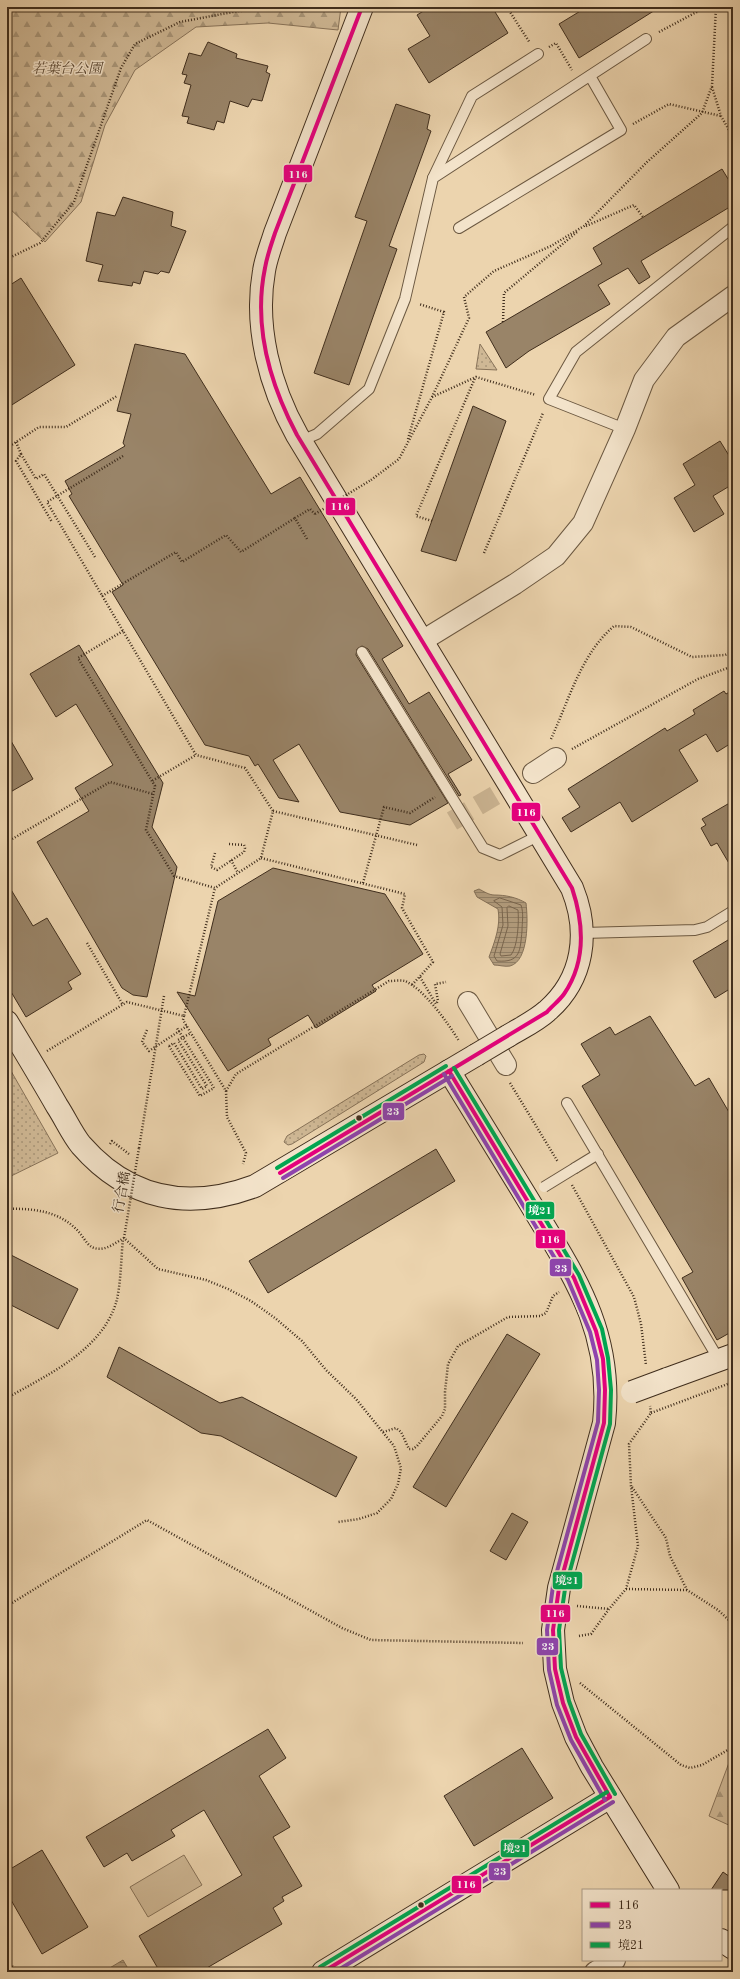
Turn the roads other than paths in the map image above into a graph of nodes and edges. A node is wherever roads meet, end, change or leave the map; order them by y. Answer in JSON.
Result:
{"nodes":[{"id":1,"x":362,"y":7,"type":"edge"},
{"id":2,"x":646,"y":39,"type":"road end"},
{"id":3,"x":538,"y":54,"type":"road end"},
{"id":4,"x":590,"y":76,"type":"junction"},
{"id":5,"x":433,"y":178,"type":"junction"},
{"id":6,"x":733,"y":227,"type":"edge"},
{"id":7,"x":460,"y":228,"type":"dead end"},
{"id":8,"x":733,"y":296,"type":"edge"},
{"id":9,"x":626,"y":429,"type":"junction"},
{"id":10,"x":301,"y":441,"type":"junction"},
{"id":11,"x":422,"y":641,"type":"junction"},
{"id":12,"x":362,"y":652,"type":"dead end"},
{"id":13,"x":556,"y":758,"type":"road end"},
{"id":14,"x":533,"y":773,"type":"tunnel mouth"},
{"id":15,"x":540,"y":836,"type":"junction"},
{"id":16,"x":733,"y":911,"type":"edge"},
{"id":17,"x":583,"y":934,"type":"junction"},
{"id":18,"x":468,"y":1002,"type":"dead end"},
{"id":19,"x":7,"y":1022,"type":"edge"},
{"id":20,"x":506,"y":1065,"type":"road end"},
{"id":21,"x":449,"y":1071,"type":"junction"},
{"id":22,"x":567,"y":1103,"type":"dead end"},
{"id":23,"x":598,"y":1154,"type":"junction"},
{"id":24,"x":535,"y":1192,"type":"junction"},
{"id":25,"x":726,"y":1357,"type":"edge"},
{"id":26,"x":606,"y":1402,"type":"junction"},
{"id":27,"x":610,"y":1797,"type":"junction"},
{"id":28,"x":667,"y":1889,"type":"edge"},
{"id":29,"x":722,"y":1941,"type":"edge"},
{"id":30,"x":733,"y":1948,"type":"edge"},
{"id":31,"x":613,"y":1961,"type":"edge"},
{"id":32,"x":616,"y":1961,"type":"edge"},
{"id":33,"x":323,"y":1972,"type":"edge"},
{"id":34,"x":594,"y":1972,"type":"edge"},
{"id":35,"x":621,"y":1972,"type":"edge"}],
"edges":[{"from":1,"to":10,"type":"street"},
{"from":2,"to":4,"type":"lane"},
{"from":3,"to":5,"type":"lane"},
{"from":4,"to":5,"type":"lane"},
{"from":4,"to":7,"type":"lane"},
{"from":5,"to":10,"type":"lane"},
{"from":6,"to":9,"type":"lane"},
{"from":8,"to":9,"type":"street"},
{"from":9,"to":11,"type":"street"},
{"from":10,"to":11,"type":"street"},
{"from":11,"to":15,"type":"street"},
{"from":12,"to":15,"type":"lane"},
{"from":13,"to":14,"type":"street"},
{"from":15,"to":17,"type":"street"},
{"from":16,"to":17,"type":"lane"},
{"from":17,"to":21,"type":"street","bridge":true},
{"from":18,"to":20,"type":"street"},
{"from":19,"to":21,"type":"street"},
{"from":21,"to":24,"type":"street"},
{"from":22,"to":23,"type":"lane"},
{"from":23,"to":24,"type":"lane","bridge":true},
{"from":23,"to":25,"type":"lane"},
{"from":24,"to":26,"type":"street"},
{"from":25,"to":26,"type":"street","bridge":true},
{"from":26,"to":27,"type":"street"},
{"from":27,"to":28,"type":"street"},
{"from":27,"to":33,"type":"street"},
{"from":29,"to":30,"type":"street"},
{"from":31,"to":34,"type":"street"},
{"from":32,"to":35,"type":"street"}]}
